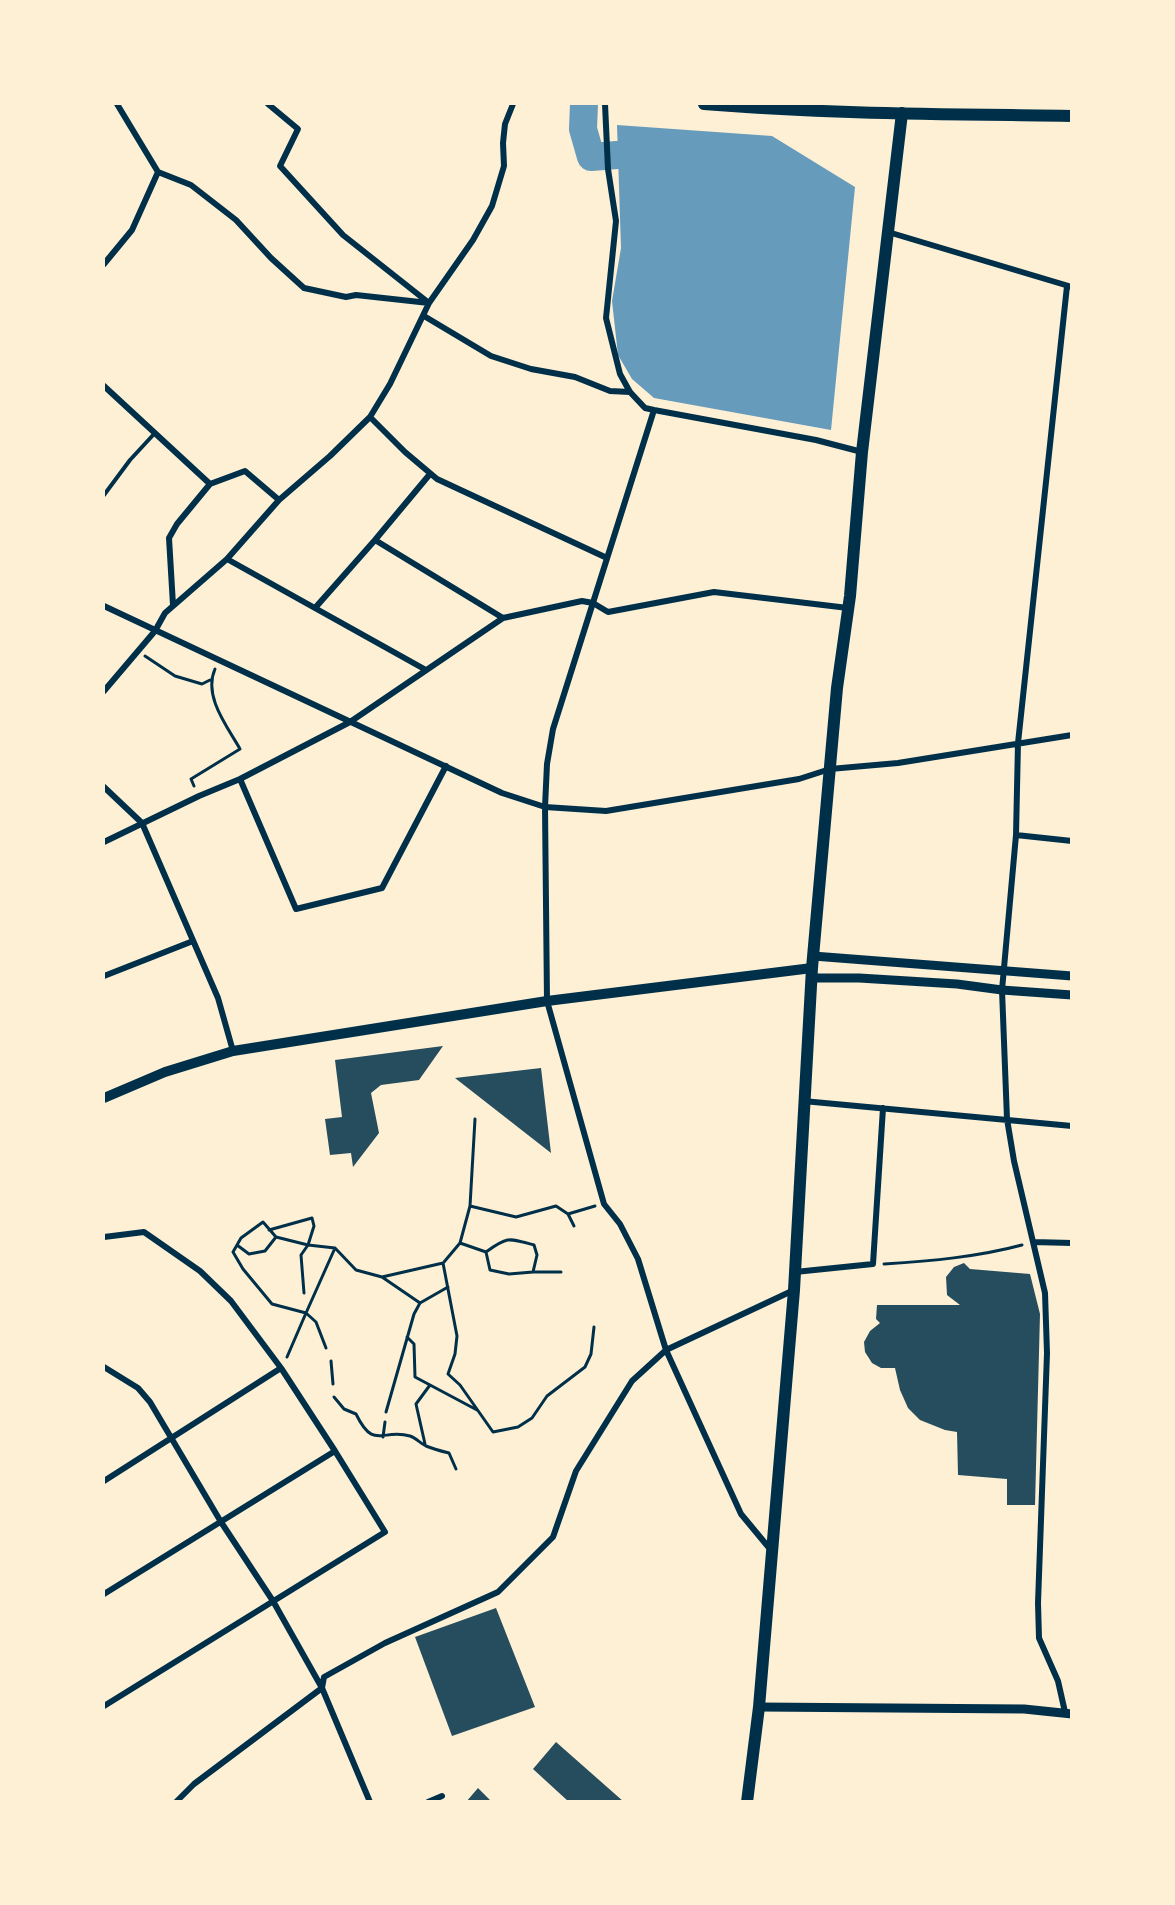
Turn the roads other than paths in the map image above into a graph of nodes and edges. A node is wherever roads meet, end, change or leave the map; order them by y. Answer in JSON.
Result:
{"nodes":[{"id":1,"x":117,"y":104,"type":"edge"},
{"id":2,"x":268,"y":104,"type":"edge"},
{"id":3,"x":513,"y":104,"type":"edge"},
{"id":4,"x":605,"y":104,"type":"edge"},
{"id":5,"x":704,"y":104,"type":"edge"},
{"id":6,"x":903,"y":108,"type":"edge"},
{"id":7,"x":1071,"y":116,"type":"edge"},
{"id":8,"x":158,"y":172,"type":"junction"},
{"id":9,"x":888,"y":232,"type":"junction"},
{"id":10,"x":104,"y":264,"type":"edge"},
{"id":11,"x":1069,"y":286,"type":"edge"},
{"id":12,"x":429,"y":303,"type":"junction"},
{"id":13,"x":424,"y":316,"type":"junction"},
{"id":14,"x":104,"y":386,"type":"edge"},
{"id":15,"x":630,"y":393,"type":"junction"},
{"id":16,"x":654,"y":410,"type":"junction"},
{"id":17,"x":370,"y":417,"type":"junction"},
{"id":18,"x":155,"y":433,"type":"junction"},
{"id":19,"x":862,"y":452,"type":"junction"},
{"id":20,"x":430,"y":474,"type":"junction"},
{"id":21,"x":210,"y":484,"type":"junction"},
{"id":22,"x":104,"y":495,"type":"edge"},
{"id":23,"x":279,"y":500,"type":"junction"},
{"id":24,"x":375,"y":540,"type":"junction"},
{"id":25,"x":608,"y":558,"type":"junction"},
{"id":26,"x":227,"y":559,"type":"junction"},
{"id":27,"x":593,"y":603,"type":"junction"},
{"id":28,"x":173,"y":605,"type":"junction"},
{"id":29,"x":104,"y":606,"type":"edge"},
{"id":30,"x":315,"y":608,"type":"junction"},
{"id":31,"x":848,"y":608,"type":"junction"},
{"id":32,"x":503,"y":618,"type":"junction"},
{"id":33,"x":155,"y":631,"type":"junction"},
{"id":34,"x":426,"y":670,"type":"junction"},
{"id":35,"x":104,"y":691,"type":"edge"},
{"id":36,"x":350,"y":722,"type":"junction"},
{"id":37,"x":1071,"y":735,"type":"edge"},
{"id":38,"x":1018,"y":743,"type":"junction"},
{"id":39,"x":446,"y":766,"type":"junction"},
{"id":40,"x":830,"y":769,"type":"junction"},
{"id":41,"x":240,"y":779,"type":"junction"},
{"id":42,"x":104,"y":787,"type":"edge"},
{"id":43,"x":545,"y":807,"type":"junction"},
{"id":44,"x":142,"y":823,"type":"junction"},
{"id":45,"x":1016,"y":835,"type":"junction"},
{"id":46,"x":1071,"y":841,"type":"edge"},
{"id":47,"x":104,"y":842,"type":"edge"},
{"id":48,"x":193,"y":941,"type":"junction"},
{"id":49,"x":812,"y":967,"type":"junction"},
{"id":50,"x":1004,"y":970,"type":"junction"},
{"id":51,"x":104,"y":976,"type":"edge"},
{"id":52,"x":1071,"y":976,"type":"edge"},
{"id":53,"x":1002,"y":990,"type":"junction"},
{"id":54,"x":1071,"y":995,"type":"edge"},
{"id":55,"x":547,"y":1001,"type":"junction"},
{"id":56,"x":233,"y":1051,"type":"junction"},
{"id":57,"x":104,"y":1098,"type":"edge"},
{"id":58,"x":803,"y":1101,"type":"junction"},
{"id":59,"x":883,"y":1108,"type":"junction"},
{"id":60,"x":1007,"y":1119,"type":"junction"},
{"id":61,"x":1071,"y":1126,"type":"edge"},
{"id":62,"x":104,"y":1237,"type":"edge"},
{"id":63,"x":1033,"y":1242,"type":"junction"},
{"id":64,"x":1071,"y":1243,"type":"edge"},
{"id":65,"x":795,"y":1272,"type":"junction"},
{"id":66,"x":794,"y":1290,"type":"junction"},
{"id":67,"x":666,"y":1350,"type":"junction"},
{"id":68,"x":104,"y":1367,"type":"edge"},
{"id":69,"x":281,"y":1368,"type":"junction"},
{"id":70,"x":171,"y":1439,"type":"junction"},
{"id":71,"x":335,"y":1451,"type":"junction"},
{"id":72,"x":104,"y":1481,"type":"edge"},
{"id":73,"x":221,"y":1522,"type":"junction"},
{"id":74,"x":773,"y":1552,"type":"junction"},
{"id":75,"x":104,"y":1594,"type":"edge"},
{"id":76,"x":273,"y":1600,"type":"junction"},
{"id":77,"x":322,"y":1688,"type":"junction"},
{"id":78,"x":104,"y":1706,"type":"edge"},
{"id":79,"x":759,"y":1707,"type":"junction"},
{"id":80,"x":1068,"y":1713,"type":"edge"},
{"id":81,"x":442,"y":1796,"type":"dead end"},
{"id":82,"x":176,"y":1802,"type":"edge"},
{"id":83,"x":370,"y":1802,"type":"edge"},
{"id":84,"x":428,"y":1802,"type":"edge"},
{"id":85,"x":747,"y":1802,"type":"edge"}],
"edges":[{"from":1,"to":8,"type":"street"},
{"from":2,"to":12,"type":"street"},
{"from":3,"to":12,"type":"street"},
{"from":4,"to":15,"type":"street"},
{"from":5,"to":6,"type":"main road"},
{"from":6,"to":7,"type":"main road"},
{"from":6,"to":9,"type":"main road"},
{"from":8,"to":10,"type":"street"},
{"from":8,"to":12,"type":"street"},
{"from":9,"to":11,"type":"street"},
{"from":9,"to":19,"type":"main road"},
{"from":11,"to":38,"type":"street"},
{"from":12,"to":13,"type":"street"},
{"from":13,"to":15,"type":"street"},
{"from":13,"to":17,"type":"street"},
{"from":14,"to":18,"type":"street"},
{"from":15,"to":16,"type":"street"},
{"from":16,"to":19,"type":"street"},
{"from":16,"to":25,"type":"street"},
{"from":17,"to":20,"type":"street"},
{"from":17,"to":23,"type":"street"},
{"from":18,"to":21,"type":"street"},
{"from":18,"to":22,"type":"lane"},
{"from":19,"to":31,"type":"main road"},
{"from":20,"to":24,"type":"street"},
{"from":20,"to":25,"type":"street"},
{"from":21,"to":23,"type":"street"},
{"from":21,"to":28,"type":"street"},
{"from":23,"to":26,"type":"street"},
{"from":24,"to":30,"type":"street"},
{"from":24,"to":32,"type":"street"},
{"from":25,"to":27,"type":"street"},
{"from":26,"to":28,"type":"street"},
{"from":26,"to":30,"type":"street"},
{"from":27,"to":31,"type":"street"},
{"from":27,"to":32,"type":"street"},
{"from":27,"to":43,"type":"street"},
{"from":28,"to":33,"type":"street"},
{"from":29,"to":33,"type":"street"},
{"from":30,"to":34,"type":"street"},
{"from":31,"to":40,"type":"main road"},
{"from":32,"to":34,"type":"street"},
{"from":33,"to":35,"type":"street"},
{"from":33,"to":36,"type":"street"},
{"from":34,"to":36,"type":"street"},
{"from":36,"to":39,"type":"street"},
{"from":36,"to":41,"type":"street"},
{"from":37,"to":38,"type":"street"},
{"from":38,"to":40,"type":"street"},
{"from":38,"to":45,"type":"street"},
{"from":39,"to":41,"type":"street"},
{"from":39,"to":43,"type":"street"},
{"from":40,"to":43,"type":"street"},
{"from":40,"to":49,"type":"main road"},
{"from":41,"to":44,"type":"street"},
{"from":42,"to":44,"type":"street"},
{"from":43,"to":55,"type":"street"},
{"from":44,"to":47,"type":"street"},
{"from":44,"to":48,"type":"street"},
{"from":45,"to":46,"type":"street"},
{"from":45,"to":50,"type":"street"},
{"from":48,"to":51,"type":"street"},
{"from":48,"to":56,"type":"street"},
{"from":49,"to":50,"type":"street"},
{"from":49,"to":53,"type":"street"},
{"from":49,"to":55,"type":"main road"},
{"from":49,"to":58,"type":"main road"},
{"from":50,"to":52,"type":"street"},
{"from":50,"to":53,"type":"street"},
{"from":53,"to":54,"type":"street"},
{"from":53,"to":60,"type":"street"},
{"from":55,"to":56,"type":"main road"},
{"from":55,"to":67,"type":"street"},
{"from":56,"to":57,"type":"main road"},
{"from":58,"to":59,"type":"street"},
{"from":58,"to":65,"type":"main road"},
{"from":59,"to":60,"type":"street"},
{"from":59,"to":65,"type":"street"},
{"from":60,"to":61,"type":"street"},
{"from":60,"to":63,"type":"street"},
{"from":62,"to":69,"type":"street"},
{"from":63,"to":64,"type":"street"},
{"from":63,"to":80,"type":"street"},
{"from":65,"to":66,"type":"main road"},
{"from":66,"to":67,"type":"street"},
{"from":66,"to":74,"type":"main road"},
{"from":67,"to":74,"type":"street"},
{"from":67,"to":77,"type":"street"},
{"from":68,"to":70,"type":"street"},
{"from":69,"to":70,"type":"street"},
{"from":69,"to":71,"type":"street"},
{"from":70,"to":72,"type":"street"},
{"from":70,"to":73,"type":"street"},
{"from":71,"to":73,"type":"street"},
{"from":71,"to":76,"type":"street"},
{"from":73,"to":75,"type":"street"},
{"from":73,"to":76,"type":"street"},
{"from":74,"to":79,"type":"main road"},
{"from":76,"to":77,"type":"street"},
{"from":76,"to":78,"type":"street"},
{"from":77,"to":82,"type":"street"},
{"from":77,"to":83,"type":"street"},
{"from":79,"to":80,"type":"street"},
{"from":79,"to":85,"type":"main road"},
{"from":81,"to":84,"type":"street"}]}
